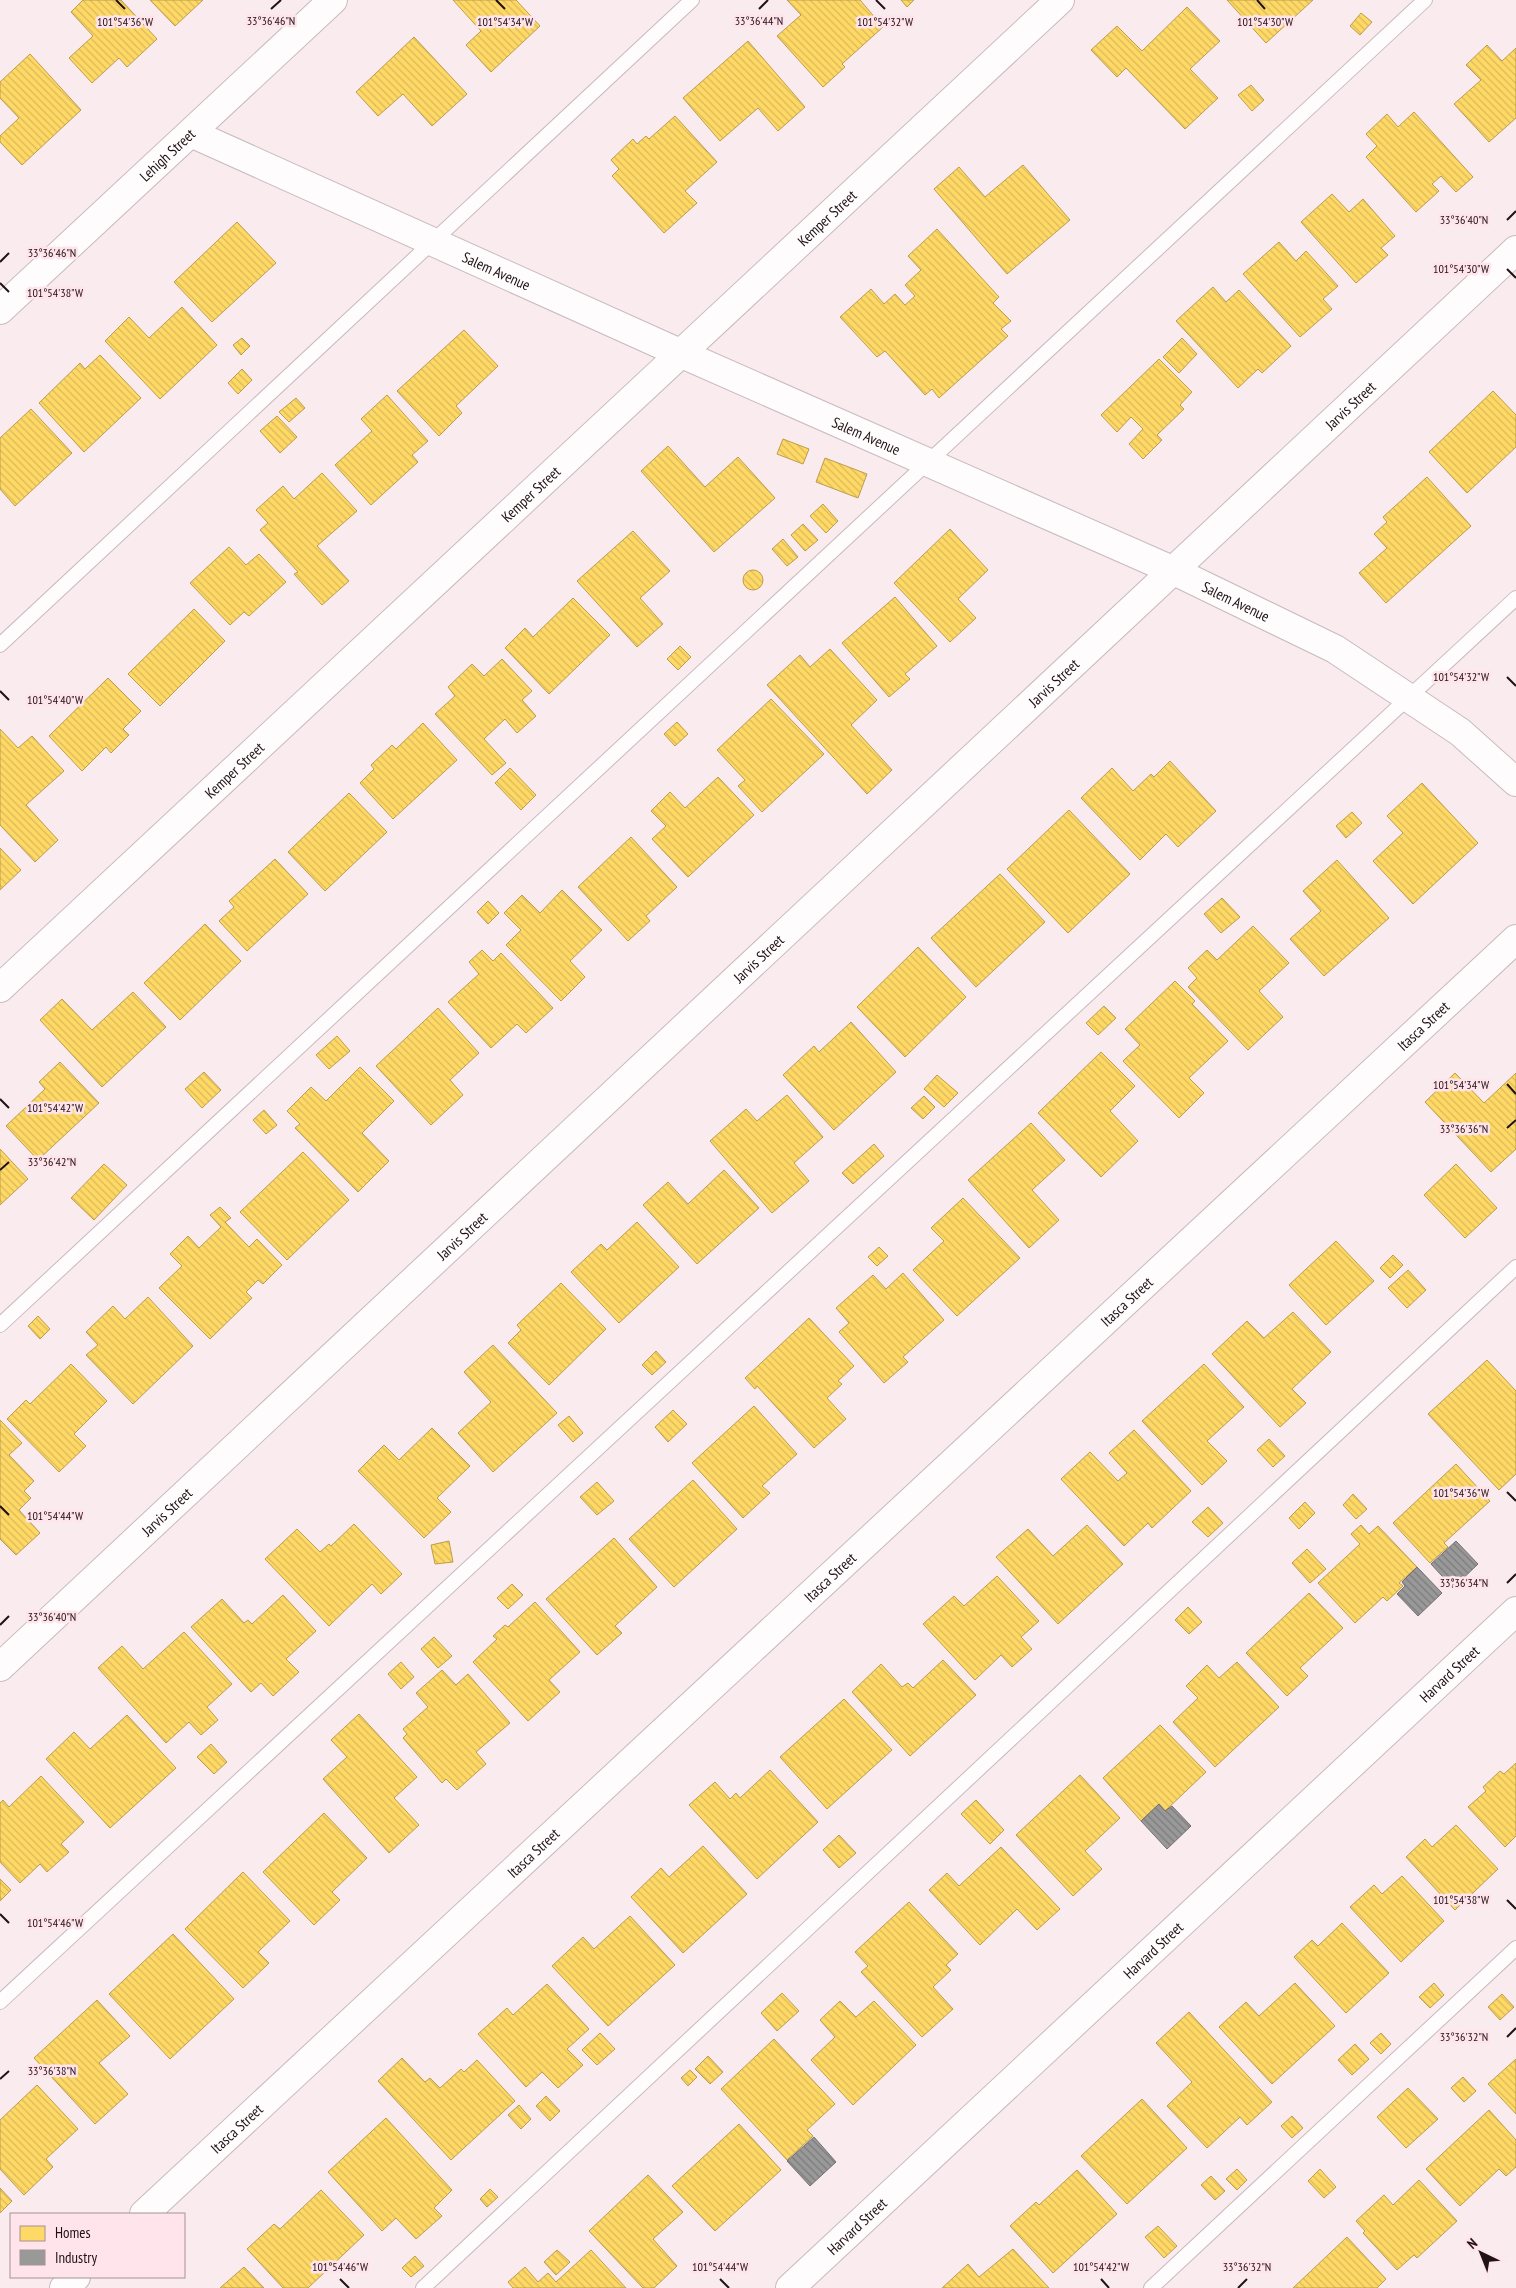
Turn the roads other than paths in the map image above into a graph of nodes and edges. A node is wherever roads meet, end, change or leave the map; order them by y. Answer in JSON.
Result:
{"nodes":[{"id":1,"x":332,"y":0,"type":"edge"},
{"id":2,"x":692,"y":0,"type":"edge"},
{"id":3,"x":1060,"y":0,"type":"edge"},
{"id":4,"x":1425,"y":0,"type":"edge"},
{"id":5,"x":191,"y":133,"type":"junction"},
{"id":6,"x":433,"y":242,"type":"junction"},
{"id":7,"x":1516,"y":250,"type":"edge"},
{"id":8,"x":0,"y":310,"type":"edge"},
{"id":9,"x":682,"y":354,"type":"junction"},
{"id":10,"x":927,"y":462,"type":"junction"},
{"id":11,"x":1172,"y":570,"type":"junction"},
{"id":12,"x":1516,"y":598,"type":"edge"},
{"id":13,"x":0,"y":645,"type":"edge"},
{"id":14,"x":1410,"y":699,"type":"junction"},
{"id":15,"x":1516,"y":782,"type":"edge"},
{"id":16,"x":1516,"y":940,"type":"edge"},
{"id":17,"x":0,"y":988,"type":"edge"},
{"id":18,"x":1516,"y":1267,"type":"edge"},
{"id":19,"x":0,"y":1325,"type":"edge"},
{"id":20,"x":1516,"y":1611,"type":"edge"},
{"id":21,"x":0,"y":1667,"type":"edge"},
{"id":22,"x":1516,"y":1948,"type":"edge"},
{"id":23,"x":0,"y":2002,"type":"edge"},
{"id":24,"x":145,"y":2213,"type":"edge"},
{"id":25,"x":75,"y":2278,"type":"edge"},
{"id":26,"x":64,"y":2288,"type":"edge"},
{"id":27,"x":423,"y":2288,"type":"edge"},
{"id":28,"x":790,"y":2288,"type":"edge"},
{"id":29,"x":1151,"y":2288,"type":"edge"}],
"edges":[{"from":1,"to":5,"type":"street","name":"Lehigh Street"},
{"from":2,"to":6,"type":"lane"},
{"from":3,"to":9,"type":"street","name":"Kemper Street"},
{"from":4,"to":10,"type":"lane"},
{"from":5,"to":6,"type":"street","name":"Salem Avenue"},
{"from":5,"to":8,"type":"street","name":"Lehigh Street"},
{"from":6,"to":9,"type":"street","name":"Salem Avenue"},
{"from":6,"to":13,"type":"lane"},
{"from":7,"to":11,"type":"street","name":"Jarvis Street"},
{"from":9,"to":10,"type":"street","name":"Salem Avenue"},
{"from":9,"to":17,"type":"street","name":"Kemper Street"},
{"from":10,"to":11,"type":"street","name":"Salem Avenue"},
{"from":10,"to":19,"type":"lane"},
{"from":11,"to":14,"type":"street","name":"Salem Avenue"},
{"from":11,"to":21,"type":"street","name":"Jarvis Street"},
{"from":12,"to":14,"type":"lane"},
{"from":14,"to":15,"type":"street","name":"Salem Avenue"},
{"from":14,"to":23,"type":"lane"},
{"from":16,"to":24,"type":"street","name":"Itasca Street"},
{"from":18,"to":27,"type":"lane"},
{"from":20,"to":28,"type":"street","name":"Harvard Street"},
{"from":22,"to":29,"type":"lane"},
{"from":25,"to":26,"type":"street"}]}
